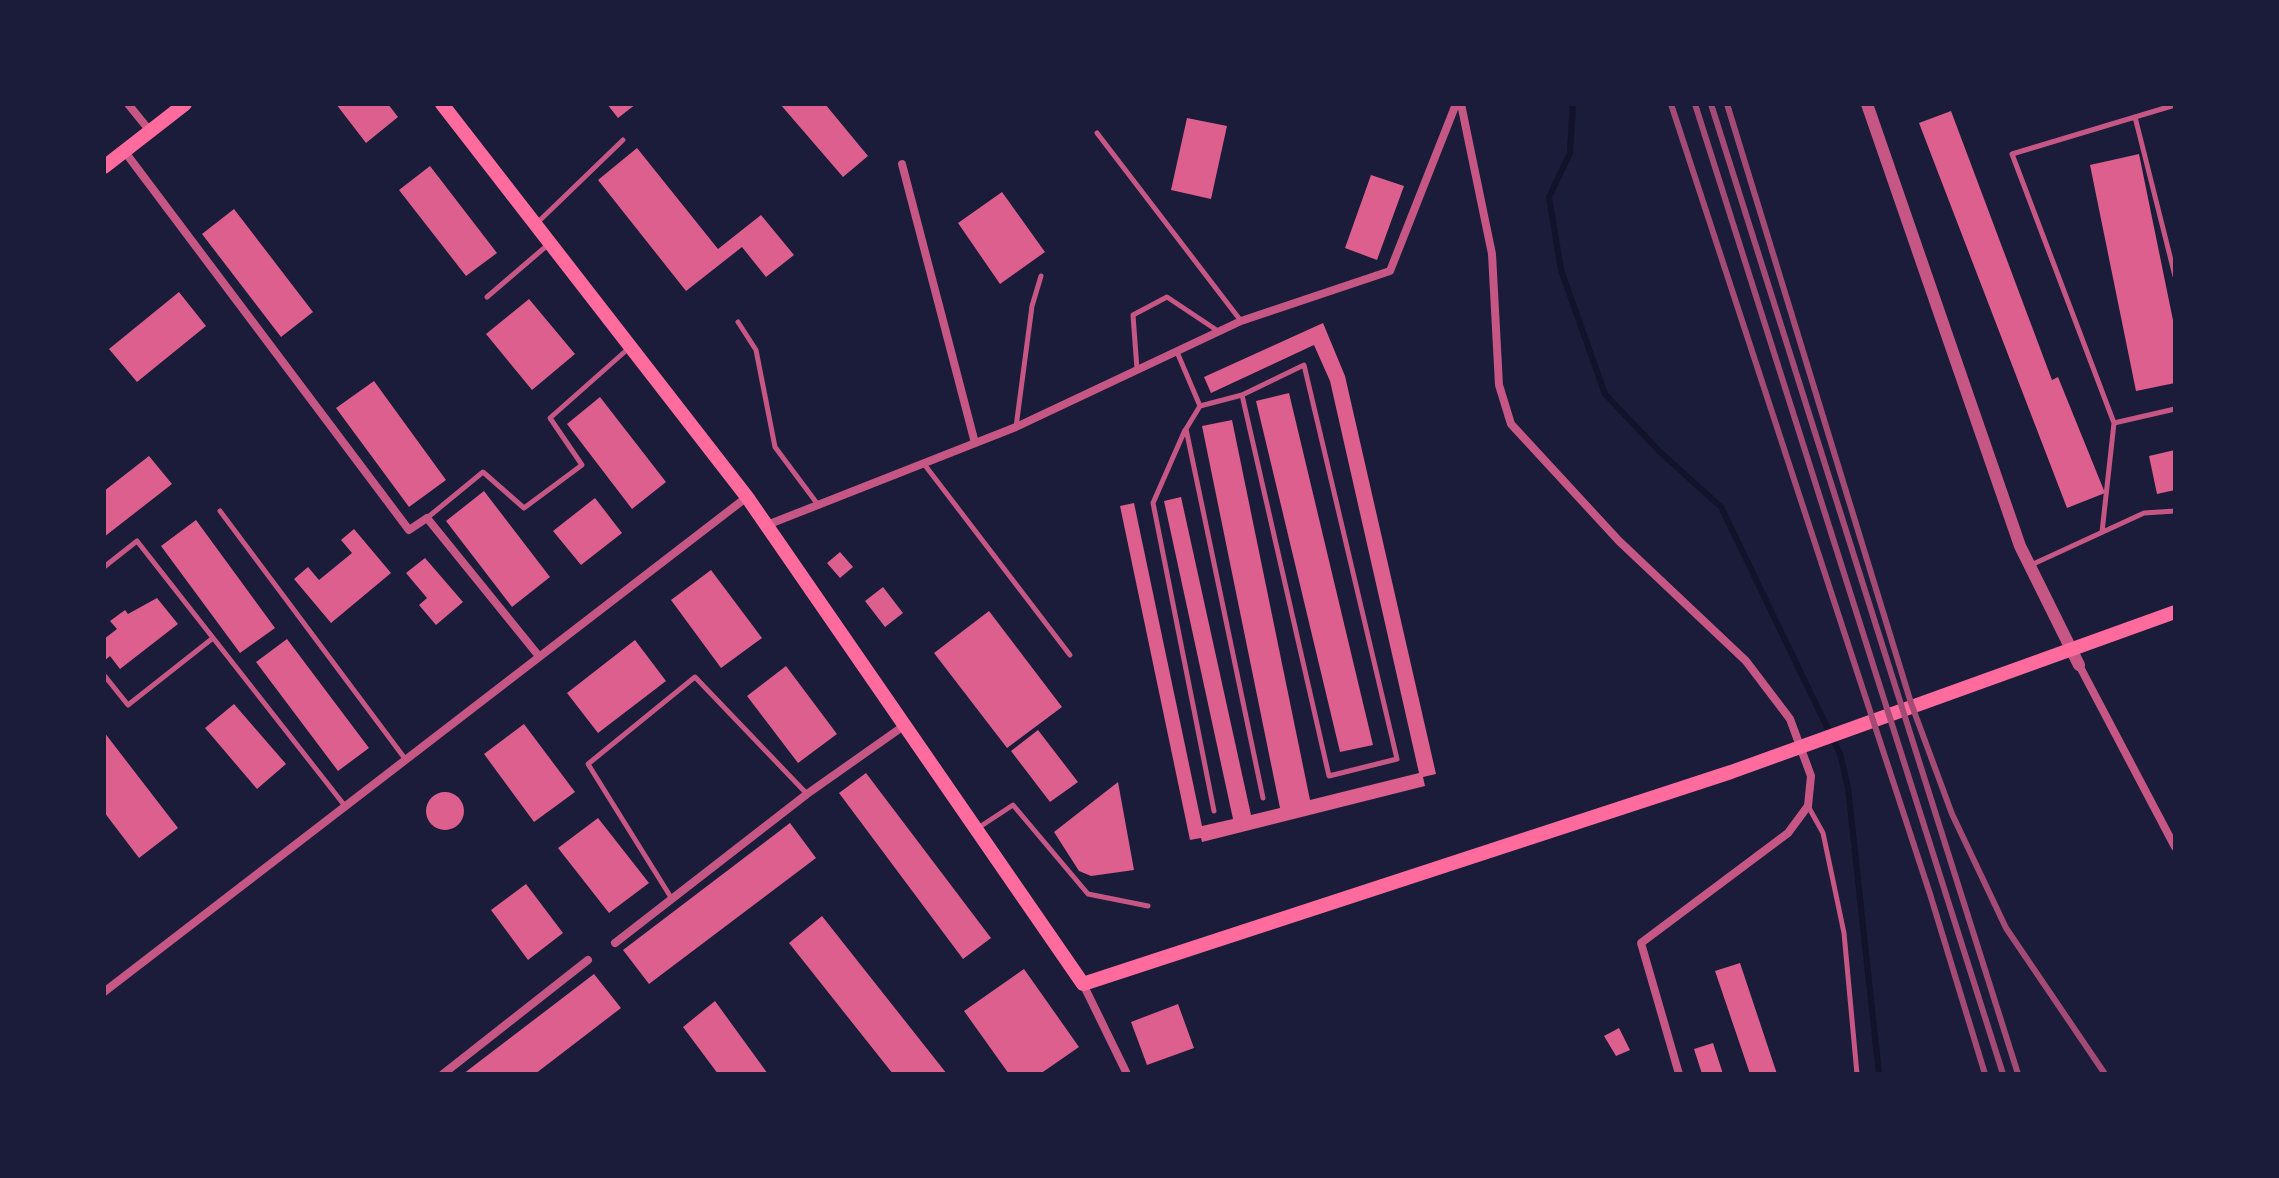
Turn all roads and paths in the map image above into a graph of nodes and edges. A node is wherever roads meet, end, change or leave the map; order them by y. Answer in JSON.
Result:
{"nodes":[{"id":1,"x":128,"y":104,"type":"edge"},
{"id":2,"x":185,"y":104,"type":"edge"},
{"id":3,"x":442,"y":104,"type":"edge"},
{"id":4,"x":1458,"y":104,"type":"edge"},
{"id":5,"x":1867,"y":104,"type":"edge"},
{"id":6,"x":2175,"y":105,"type":"edge"},
{"id":7,"x":2135,"y":117,"type":"junction"},
{"id":8,"x":150,"y":131,"type":"junction"},
{"id":9,"x":1097,"y":133,"type":"dead end"},
{"id":10,"x":623,"y":140,"type":"dead end"},
{"id":11,"x":125,"y":152,"type":"junction"},
{"id":12,"x":902,"y":164,"type":"dead end"},
{"id":13,"x":104,"y":167,"type":"edge"},
{"id":14,"x":535,"y":224,"type":"junction"},
{"id":15,"x":550,"y":243,"type":"junction"},
{"id":16,"x":1041,"y":276,"type":"dead end"},
{"id":17,"x":2175,"y":276,"type":"edge"},
{"id":18,"x":487,"y":297,"type":"dead end"},
{"id":19,"x":1241,"y":321,"type":"junction"},
{"id":20,"x":738,"y":322,"type":"dead end"},
{"id":21,"x":1219,"y":332,"type":"junction"},
{"id":22,"x":630,"y":347,"type":"junction"},
{"id":23,"x":1177,"y":352,"type":"junction"},
{"id":24,"x":1138,"y":370,"type":"junction"},
{"id":25,"x":1242,"y":395,"type":"junction"},
{"id":26,"x":1200,"y":406,"type":"junction"},
{"id":27,"x":2175,"y":409,"type":"edge"},
{"id":28,"x":2114,"y":423,"type":"junction"},
{"id":29,"x":1016,"y":427,"type":"junction"},
{"id":30,"x":1186,"y":429,"type":"junction"},
{"id":31,"x":975,"y":443,"type":"junction"},
{"id":32,"x":924,"y":464,"type":"junction"},
{"id":33,"x":747,"y":497,"type":"junction"},
{"id":34,"x":819,"y":506,"type":"junction"},
{"id":35,"x":220,"y":511,"type":"dead end"},
{"id":36,"x":2175,"y":511,"type":"edge"},
{"id":37,"x":427,"y":518,"type":"junction"},
{"id":38,"x":767,"y":525,"type":"junction"},
{"id":39,"x":2102,"y":532,"type":"junction"},
{"id":40,"x":2030,"y":565,"type":"junction"},
{"id":41,"x":104,"y":567,"type":"edge"},
{"id":42,"x":2175,"y":612,"type":"edge"},
{"id":43,"x":214,"y":638,"type":"junction"},
{"id":44,"x":538,"y":655,"type":"junction"},
{"id":45,"x":1070,"y":655,"type":"dead end"},
{"id":46,"x":2079,"y":665,"type":"joint"},
{"id":47,"x":104,"y":675,"type":"edge"},
{"id":48,"x":906,"y":724,"type":"junction"},
{"id":49,"x":407,"y":760,"type":"junction"},
{"id":50,"x":807,"y":794,"type":"junction"},
{"id":51,"x":1263,"y":798,"type":"dead end"},
{"id":52,"x":1808,"y":806,"type":"junction"},
{"id":53,"x":346,"y":808,"type":"junction"},
{"id":54,"x":1214,"y":811,"type":"dead end"},
{"id":55,"x":978,"y":829,"type":"junction"},
{"id":56,"x":2175,"y":847,"type":"edge"},
{"id":57,"x":672,"y":899,"type":"junction"},
{"id":58,"x":1148,"y":906,"type":"dead end"},
{"id":59,"x":615,"y":943,"type":"dead end"},
{"id":60,"x":588,"y":960,"type":"dead end"},
{"id":61,"x":1083,"y":984,"type":"junction"},
{"id":62,"x":104,"y":992,"type":"edge"},
{"id":63,"x":443,"y":1074,"type":"edge"},
{"id":64,"x":1127,"y":1074,"type":"edge"},
{"id":65,"x":1679,"y":1074,"type":"edge"},
{"id":66,"x":1857,"y":1074,"type":"edge"}],
"edges":[{"from":1,"to":8,"type":"street"},
{"from":2,"to":8,"type":"main road"},
{"from":3,"to":14,"type":"main road"},
{"from":4,"to":19,"type":"street"},
{"from":4,"to":52,"type":"street"},
{"from":5,"to":40,"type":"street"},
{"from":6,"to":7,"type":"lane"},
{"from":7,"to":17,"type":"lane"},
{"from":7,"to":28,"type":"lane"},
{"from":8,"to":11,"type":"main road"},
{"from":9,"to":19,"type":"lane"},
{"from":10,"to":14,"type":"lane"},
{"from":11,"to":13,"type":"main road"},
{"from":11,"to":37,"type":"street"},
{"from":12,"to":31,"type":"street"},
{"from":14,"to":15,"type":"main road"},
{"from":15,"to":18,"type":"lane"},
{"from":15,"to":22,"type":"main road"},
{"from":16,"to":29,"type":"lane"},
{"from":19,"to":21,"type":"street"},
{"from":20,"to":34,"type":"lane"},
{"from":21,"to":23,"type":"street"},
{"from":21,"to":24,"type":"lane"},
{"from":22,"to":33,"type":"main road"},
{"from":22,"to":37,"type":"lane"},
{"from":23,"to":24,"type":"street"},
{"from":23,"to":26,"type":"lane"},
{"from":24,"to":29,"type":"street"},
{"from":25,"to":25,"type":"lane"},
{"from":25,"to":26,"type":"lane"},
{"from":26,"to":30,"type":"lane"},
{"from":27,"to":28,"type":"lane"},
{"from":28,"to":39,"type":"lane"},
{"from":29,"to":31,"type":"street"},
{"from":30,"to":51,"type":"lane"},
{"from":30,"to":54,"type":"lane"},
{"from":31,"to":32,"type":"street"},
{"from":32,"to":34,"type":"street"},
{"from":32,"to":45,"type":"lane"},
{"from":33,"to":38,"type":"main road"},
{"from":33,"to":44,"type":"street"},
{"from":34,"to":38,"type":"street"},
{"from":35,"to":49,"type":"lane"},
{"from":36,"to":39,"type":"lane"},
{"from":37,"to":44,"type":"street"},
{"from":38,"to":48,"type":"main road"},
{"from":39,"to":40,"type":"lane"},
{"from":40,"to":46,"type":"street"},
{"from":41,"to":43,"type":"lane"},
{"from":42,"to":61,"type":"main road"},
{"from":43,"to":47,"type":"lane"},
{"from":43,"to":53,"type":"lane"},
{"from":44,"to":49,"type":"street"},
{"from":46,"to":56,"type":"street"},
{"from":48,"to":50,"type":"street"},
{"from":48,"to":55,"type":"main road"},
{"from":49,"to":53,"type":"street"},
{"from":50,"to":57,"type":"street"},
{"from":50,"to":57,"type":"lane"},
{"from":52,"to":65,"type":"street"},
{"from":52,"to":66,"type":"lane"},
{"from":53,"to":62,"type":"street"},
{"from":55,"to":58,"type":"lane"},
{"from":55,"to":61,"type":"main road"},
{"from":57,"to":59,"type":"street"},
{"from":60,"to":63,"type":"street"},
{"from":61,"to":64,"type":"street"}]}
